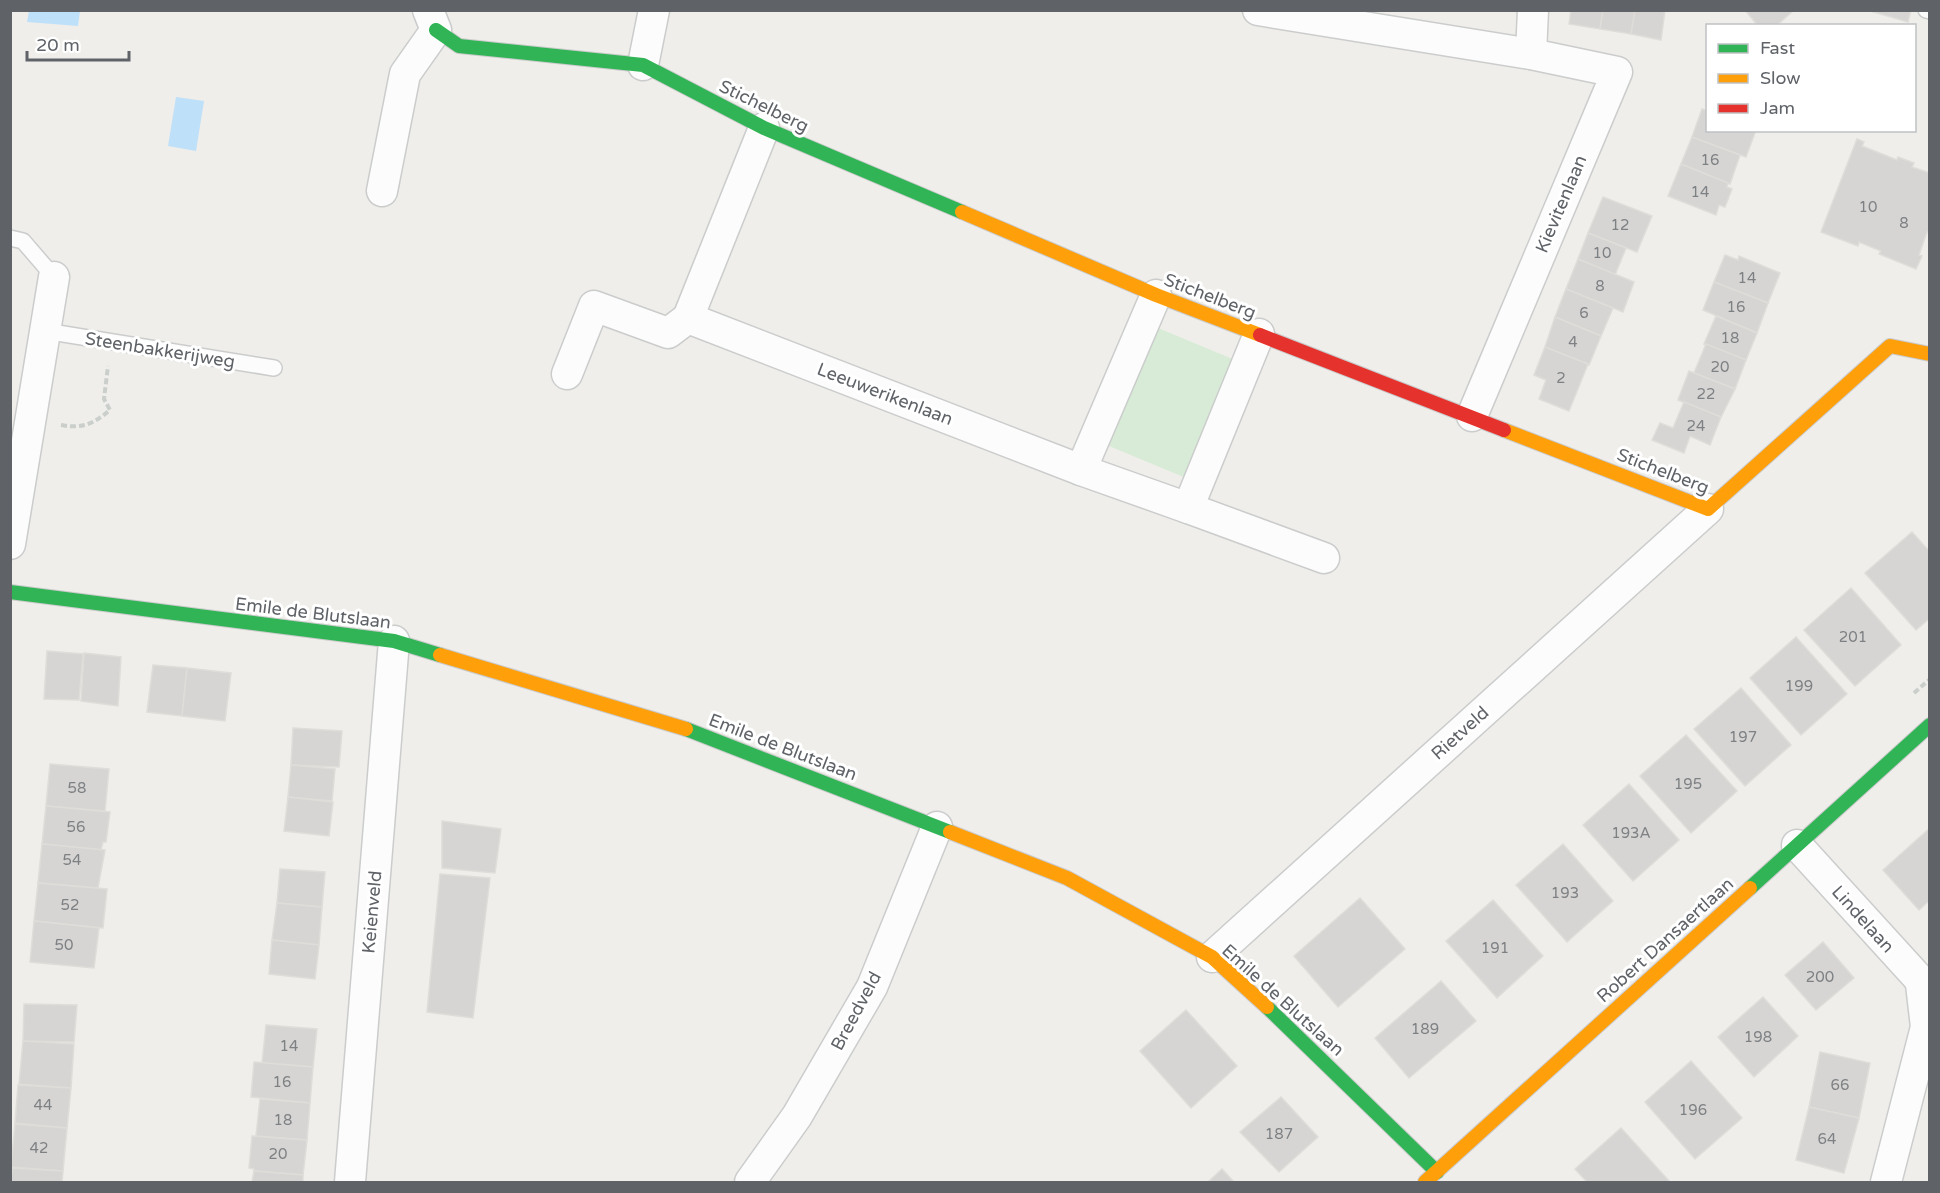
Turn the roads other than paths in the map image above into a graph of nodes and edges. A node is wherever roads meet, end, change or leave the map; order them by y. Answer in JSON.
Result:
{"nodes":[{"id":1,"x":654,"y":10,"type":"edge"},
{"id":2,"x":1258,"y":10,"type":"edge"},
{"id":3,"x":1533,"y":10,"type":"edge"},
{"id":4,"x":432,"y":20,"type":"edge"},
{"id":5,"x":1531,"y":54,"type":"junction"},
{"id":6,"x":643,"y":65,"type":"junction"},
{"id":7,"x":764,"y":128,"type":"junction"},
{"id":8,"x":382,"y":191,"type":"dead end"},
{"id":9,"x":10,"y":238,"type":"edge"},
{"id":10,"x":54,"y":277,"type":"joint"},
{"id":11,"x":1156,"y":295,"type":"junction"},
{"id":12,"x":688,"y":318,"type":"junction"},
{"id":13,"x":45,"y":331,"type":"junction"},
{"id":14,"x":1259,"y":334,"type":"junction"},
{"id":15,"x":1929,"y":354,"type":"edge"},
{"id":16,"x":274,"y":368,"type":"dead end"},
{"id":17,"x":567,"y":374,"type":"dead end"},
{"id":18,"x":1472,"y":416,"type":"junction"},
{"id":19,"x":1081,"y":470,"type":"junction"},
{"id":20,"x":1188,"y":508,"type":"junction"},
{"id":21,"x":1708,"y":509,"type":"junction"},
{"id":22,"x":10,"y":544,"type":"edge"},
{"id":23,"x":1324,"y":558,"type":"dead end"},
{"id":24,"x":10,"y":592,"type":"edge"},
{"id":25,"x":394,"y":641,"type":"junction"},
{"id":26,"x":1929,"y":725,"type":"edge"},
{"id":27,"x":936,"y":827,"type":"junction"},
{"id":28,"x":1797,"y":845,"type":"junction"},
{"id":29,"x":1212,"y":957,"type":"junction"},
{"id":30,"x":1925,"y":988,"type":"edge"},
{"id":31,"x":1437,"y":1172,"type":"junction"},
{"id":32,"x":350,"y":1182,"type":"edge"},
{"id":33,"x":750,"y":1182,"type":"edge"},
{"id":34,"x":1425,"y":1182,"type":"edge"},
{"id":35,"x":1886,"y":1182,"type":"edge"}],
"edges":[{"from":1,"to":6,"type":"street"},
{"from":2,"to":5,"type":"street","name":"Kievitenlaan"},
{"from":3,"to":5,"type":"street"},
{"from":4,"to":6,"type":"street","name":"Stichelberg"},
{"from":4,"to":8,"type":"street"},
{"from":5,"to":18,"type":"street","name":"Kievitenlaan"},
{"from":6,"to":7,"type":"street","name":"Stichelberg"},
{"from":7,"to":11,"type":"street","name":"Stichelberg"},
{"from":7,"to":12,"type":"street"},
{"from":9,"to":10,"type":"lane"},
{"from":10,"to":13,"type":"street"},
{"from":11,"to":14,"type":"street","name":"Stichelberg"},
{"from":11,"to":19,"type":"street"},
{"from":12,"to":17,"type":"street"},
{"from":12,"to":19,"type":"street","name":"Leeuwerikenlaan"},
{"from":13,"to":16,"type":"lane","name":"Steenbakkerijweg"},
{"from":13,"to":22,"type":"street"},
{"from":14,"to":18,"type":"street","name":"Stichelberg"},
{"from":14,"to":20,"type":"street"},
{"from":15,"to":21,"type":"street","name":"Stichelberg"},
{"from":18,"to":21,"type":"street","name":"Stichelberg"},
{"from":19,"to":20,"type":"street","name":"Leeuwerikenlaan"},
{"from":20,"to":23,"type":"street","name":"Leeuwerikenlaan"},
{"from":21,"to":29,"type":"street","name":"Rietveld"},
{"from":24,"to":25,"type":"street","name":"Emile de Blutslaan"},
{"from":25,"to":27,"type":"street","name":"Emile de Blutslaan"},
{"from":25,"to":32,"type":"street","name":"Keienveld"},
{"from":26,"to":28,"type":"street","name":"Robert Dansaertlaan"},
{"from":27,"to":29,"type":"street","name":"Emile de Blutslaan"},
{"from":27,"to":33,"type":"street","name":"Breedveld"},
{"from":28,"to":30,"type":"street","name":"Lindelaan"},
{"from":28,"to":31,"type":"street","name":"Robert Dansaertlaan"},
{"from":29,"to":31,"type":"street","name":"Emile de Blutslaan"},
{"from":30,"to":35,"type":"street"},
{"from":31,"to":34,"type":"street","name":"Robert Dansaertlaan"}]}
